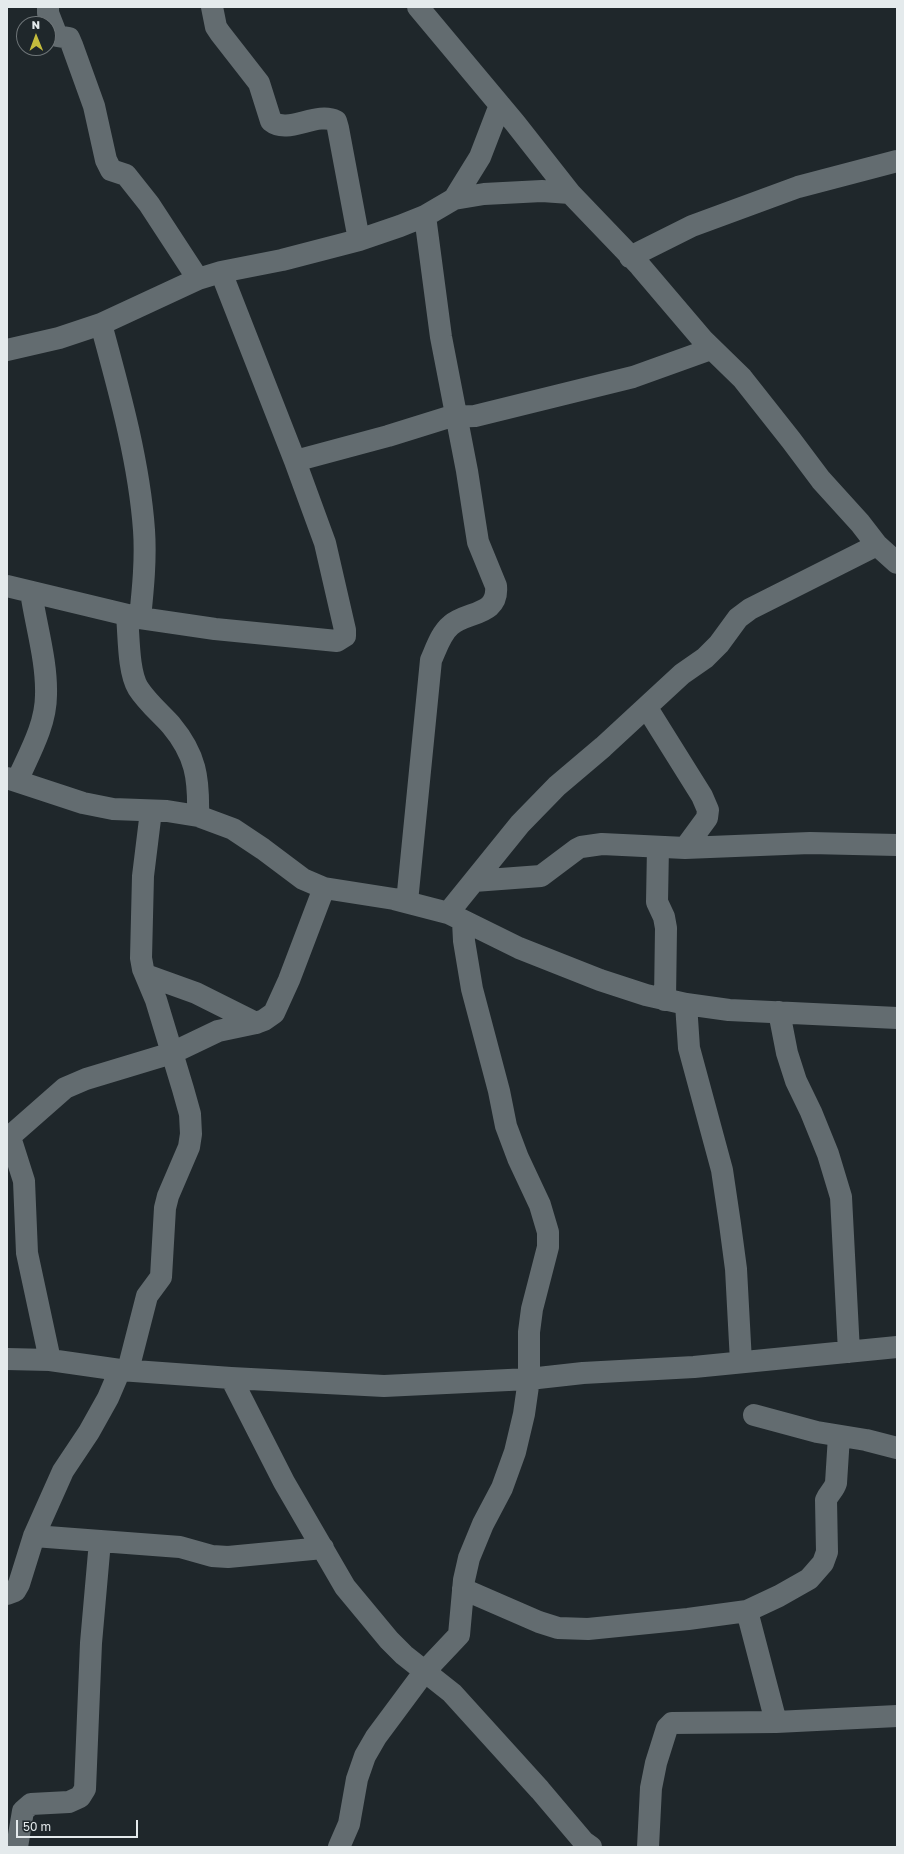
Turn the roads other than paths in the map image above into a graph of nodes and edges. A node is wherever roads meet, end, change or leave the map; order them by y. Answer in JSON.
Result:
{"nodes":[{"id":1,"x":48,"y":7,"type":"edge"},
{"id":2,"x":212,"y":7,"type":"edge"},
{"id":3,"x":418,"y":7,"type":"edge"},
{"id":4,"x":500,"y":105,"type":"junction"},
{"id":5,"x":897,"y":161,"type":"edge"},
{"id":6,"x":570,"y":193,"type":"junction"},
{"id":7,"x":454,"y":199,"type":"junction"},
{"id":8,"x":425,"y":216,"type":"junction"},
{"id":9,"x":359,"y":240,"type":"junction"},
{"id":10,"x":630,"y":257,"type":"junction"},
{"id":11,"x":221,"y":272,"type":"junction"},
{"id":12,"x":198,"y":279,"type":"junction"},
{"id":13,"x":101,"y":324,"type":"junction"},
{"id":14,"x":711,"y":349,"type":"junction"},
{"id":15,"x":7,"y":350,"type":"edge"},
{"id":16,"x":457,"y":416,"type":"junction"},
{"id":17,"x":295,"y":461,"type":"junction"},
{"id":18,"x":878,"y":545,"type":"junction"},
{"id":19,"x":897,"y":563,"type":"edge"},
{"id":20,"x":7,"y":586,"type":"edge"},
{"id":21,"x":31,"y":592,"type":"junction"},
{"id":22,"x":133,"y":617,"type":"junction"},
{"id":23,"x":647,"y":708,"type":"junction"},
{"id":24,"x":12,"y":779,"type":"edge"},
{"id":25,"x":151,"y":811,"type":"junction"},
{"id":26,"x":198,"y":816,"type":"junction"},
{"id":27,"x":897,"y":845,"type":"edge"},
{"id":28,"x":658,"y":847,"type":"junction"},
{"id":29,"x":685,"y":848,"type":"junction"},
{"id":30,"x":474,"y":881,"type":"junction"},
{"id":31,"x":324,"y":888,"type":"junction"},
{"id":32,"x":407,"y":902,"type":"junction"},
{"id":33,"x":456,"y":917,"type":"junction"},
{"id":34,"x":146,"y":975,"type":"junction"},
{"id":35,"x":676,"y":1002,"type":"junction"},
{"id":36,"x":779,"y":1012,"type":"junction"},
{"id":37,"x":897,"y":1018,"type":"edge"},
{"id":38,"x":256,"y":1023,"type":"junction"},
{"id":39,"x":172,"y":1053,"type":"junction"},
{"id":40,"x":8,"y":1138,"type":"edge"},
{"id":41,"x":897,"y":1347,"type":"edge"},
{"id":42,"x":849,"y":1352,"type":"junction"},
{"id":43,"x":7,"y":1359,"type":"edge"},
{"id":44,"x":50,"y":1360,"type":"junction"},
{"id":45,"x":741,"y":1362,"type":"junction"},
{"id":46,"x":124,"y":1370,"type":"junction"},
{"id":47,"x":231,"y":1378,"type":"junction"},
{"id":48,"x":529,"y":1380,"type":"junction"},
{"id":49,"x":754,"y":1415,"type":"dead end"},
{"id":50,"x":839,"y":1436,"type":"junction"},
{"id":51,"x":897,"y":1448,"type":"edge"},
{"id":52,"x":34,"y":1536,"type":"junction"},
{"id":53,"x":100,"y":1540,"type":"junction"},
{"id":54,"x":322,"y":1548,"type":"junction"},
{"id":55,"x":463,"y":1588,"type":"junction"},
{"id":56,"x":7,"y":1594,"type":"edge"},
{"id":57,"x":747,"y":1611,"type":"junction"},
{"id":58,"x":425,"y":1671,"type":"junction"},
{"id":59,"x":897,"y":1716,"type":"edge"},
{"id":60,"x":776,"y":1722,"type":"junction"},
{"id":61,"x":17,"y":1847,"type":"edge"},
{"id":62,"x":339,"y":1847,"type":"edge"},
{"id":63,"x":590,"y":1847,"type":"edge"},
{"id":64,"x":648,"y":1847,"type":"edge"}],
"edges":[{"from":1,"to":12,"type":"street"},
{"from":2,"to":9,"type":"street"},
{"from":3,"to":4,"type":"street"},
{"from":4,"to":6,"type":"street"},
{"from":4,"to":7,"type":"street"},
{"from":5,"to":10,"type":"street"},
{"from":6,"to":7,"type":"street"},
{"from":6,"to":10,"type":"street"},
{"from":7,"to":8,"type":"street"},
{"from":8,"to":9,"type":"street"},
{"from":8,"to":16,"type":"street"},
{"from":9,"to":11,"type":"street"},
{"from":10,"to":14,"type":"street"},
{"from":11,"to":12,"type":"street"},
{"from":11,"to":17,"type":"street"},
{"from":12,"to":13,"type":"street"},
{"from":13,"to":15,"type":"street"},
{"from":13,"to":22,"type":"street"},
{"from":14,"to":16,"type":"street"},
{"from":14,"to":18,"type":"street"},
{"from":16,"to":17,"type":"street"},
{"from":16,"to":32,"type":"street"},
{"from":17,"to":22,"type":"street"},
{"from":18,"to":19,"type":"street"},
{"from":18,"to":23,"type":"street"},
{"from":20,"to":21,"type":"street"},
{"from":21,"to":22,"type":"street"},
{"from":21,"to":24,"type":"street"},
{"from":22,"to":26,"type":"street"},
{"from":23,"to":29,"type":"street"},
{"from":23,"to":30,"type":"street"},
{"from":24,"to":25,"type":"street"},
{"from":25,"to":26,"type":"street"},
{"from":25,"to":34,"type":"street"},
{"from":26,"to":31,"type":"street"},
{"from":27,"to":29,"type":"street"},
{"from":28,"to":29,"type":"street"},
{"from":28,"to":30,"type":"street"},
{"from":28,"to":35,"type":"street"},
{"from":30,"to":33,"type":"street"},
{"from":31,"to":32,"type":"street"},
{"from":31,"to":38,"type":"street"},
{"from":32,"to":33,"type":"street"},
{"from":33,"to":35,"type":"street"},
{"from":33,"to":48,"type":"street"},
{"from":34,"to":38,"type":"street"},
{"from":34,"to":39,"type":"street"},
{"from":35,"to":36,"type":"street"},
{"from":35,"to":45,"type":"street"},
{"from":36,"to":37,"type":"street"},
{"from":36,"to":42,"type":"street"},
{"from":38,"to":39,"type":"street"},
{"from":39,"to":40,"type":"street"},
{"from":39,"to":46,"type":"street"},
{"from":40,"to":44,"type":"street"},
{"from":41,"to":42,"type":"street"},
{"from":42,"to":45,"type":"street"},
{"from":43,"to":44,"type":"street"},
{"from":44,"to":46,"type":"street"},
{"from":45,"to":48,"type":"street"},
{"from":46,"to":47,"type":"street"},
{"from":46,"to":52,"type":"street"},
{"from":47,"to":48,"type":"street"},
{"from":47,"to":54,"type":"street"},
{"from":48,"to":55,"type":"street"},
{"from":49,"to":50,"type":"street"},
{"from":50,"to":51,"type":"street"},
{"from":50,"to":57,"type":"street"},
{"from":52,"to":53,"type":"street"},
{"from":52,"to":56,"type":"street"},
{"from":53,"to":54,"type":"street"},
{"from":53,"to":61,"type":"street"},
{"from":54,"to":58,"type":"street"},
{"from":55,"to":57,"type":"street"},
{"from":55,"to":58,"type":"street"},
{"from":57,"to":60,"type":"street"},
{"from":58,"to":62,"type":"street"},
{"from":58,"to":63,"type":"street"},
{"from":59,"to":60,"type":"street"},
{"from":60,"to":64,"type":"street"}]}
